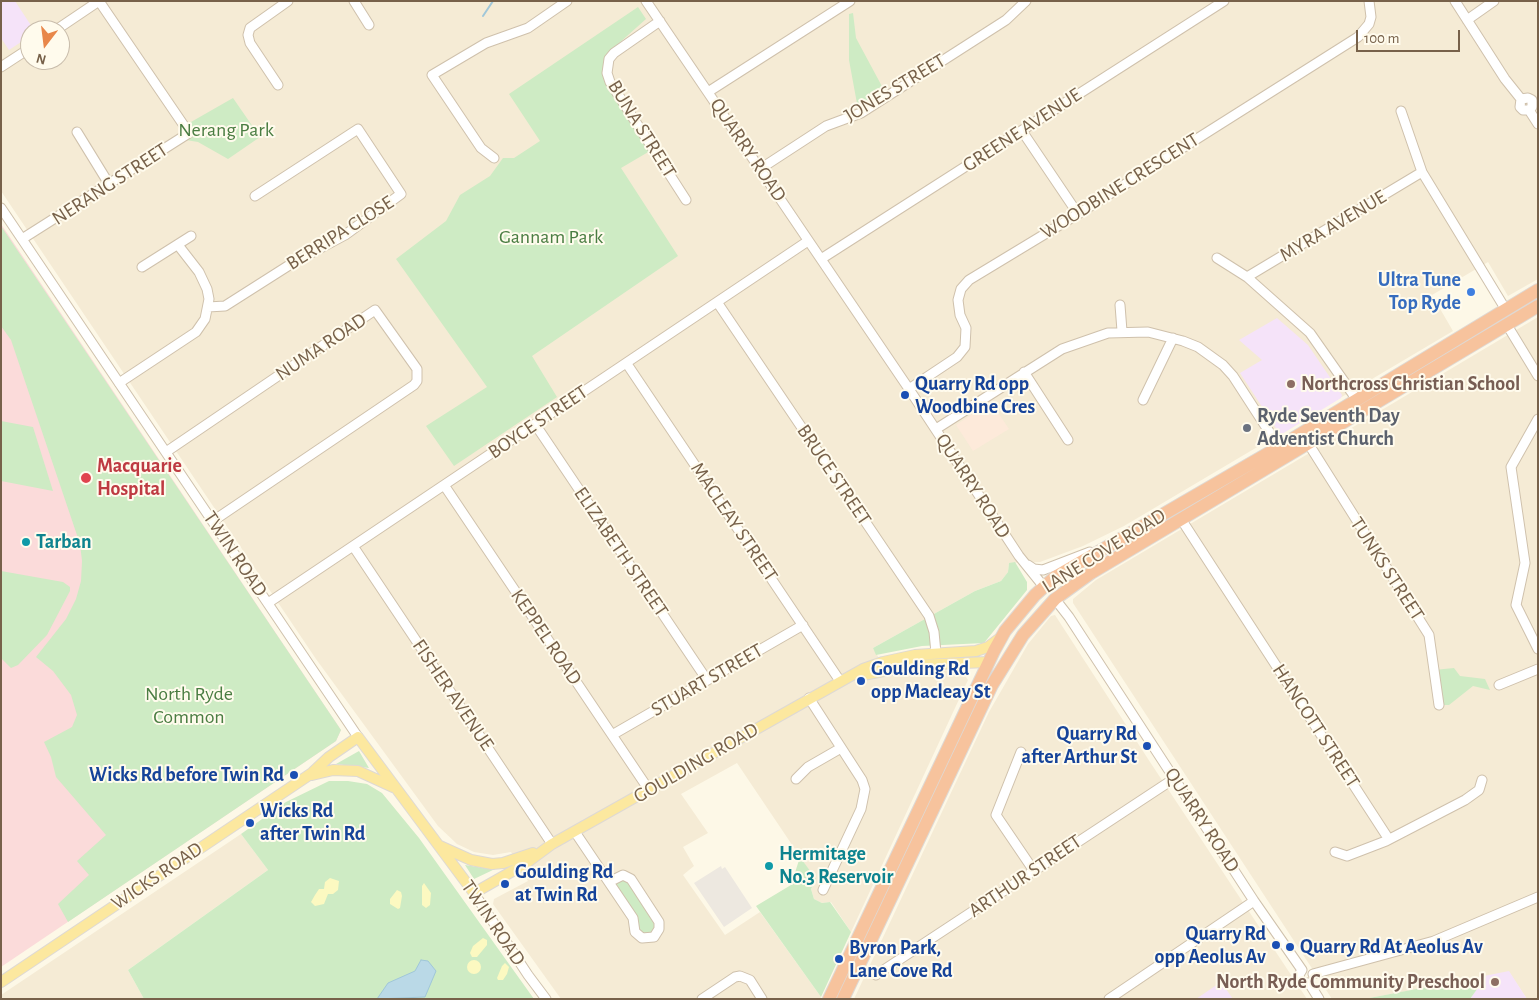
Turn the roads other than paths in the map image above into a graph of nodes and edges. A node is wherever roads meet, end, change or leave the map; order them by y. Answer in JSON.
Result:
{"nodes":[{"id":1,"x":99,"y":1,"type":"edge"},
{"id":2,"x":288,"y":1,"type":"edge"},
{"id":3,"x":354,"y":1,"type":"edge"},
{"id":4,"x":567,"y":1,"type":"edge"},
{"id":5,"x":646,"y":1,"type":"edge"},
{"id":6,"x":850,"y":1,"type":"edge"},
{"id":7,"x":1026,"y":1,"type":"edge"},
{"id":8,"x":1224,"y":1,"type":"edge"},
{"id":9,"x":1369,"y":1,"type":"edge"},
{"id":10,"x":1455,"y":1,"type":"edge"},
{"id":11,"x":1494,"y":1,"type":"edge"},
{"id":12,"x":1467,"y":20,"type":"junction"},
{"id":13,"x":70,"y":21,"type":"edge"},
{"id":14,"x":660,"y":21,"type":"junction"},
{"id":15,"x":369,"y":24,"type":"dead end"},
{"id":16,"x":20,"y":55,"type":"edge"},
{"id":17,"x":1,"y":67,"type":"edge"},
{"id":18,"x":278,"y":85,"type":"dead end"},
{"id":19,"x":708,"y":92,"type":"junction"},
{"id":20,"x":1535,"y":98,"type":"edge"},
{"id":21,"x":1521,"y":99,"type":"junction"},
{"id":22,"x":1529,"y":110,"type":"junction"},
{"id":23,"x":1401,"y":111,"type":"dead end"},
{"id":24,"x":1538,"y":124,"type":"edge"},
{"id":25,"x":1022,"y":130,"type":"junction"},
{"id":26,"x":77,"y":132,"type":"dead end"},
{"id":27,"x":494,"y":158,"type":"dead end"},
{"id":28,"x":760,"y":169,"type":"junction"},
{"id":29,"x":1422,"y":172,"type":"junction"},
{"id":30,"x":109,"y":184,"type":"junction"},
{"id":31,"x":255,"y":196,"type":"dead end"},
{"id":32,"x":686,"y":200,"type":"dead end"},
{"id":33,"x":1,"y":208,"type":"edge"},
{"id":34,"x":1078,"y":214,"type":"junction"},
{"id":35,"x":191,"y":236,"type":"dead end"},
{"id":36,"x":22,"y":239,"type":"junction"},
{"id":37,"x":808,"y":241,"type":"junction"},
{"id":38,"x":178,"y":245,"type":"junction"},
{"id":39,"x":1217,"y":258,"type":"dead end"},
{"id":40,"x":821,"y":259,"type":"junction"},
{"id":41,"x":142,"y":267,"type":"dead end"},
{"id":42,"x":1247,"y":277,"type":"junction"},
{"id":43,"x":1538,"y":290,"type":"edge"},
{"id":44,"x":717,"y":302,"type":"junction"},
{"id":45,"x":1120,"y":306,"type":"dead end"},
{"id":46,"x":1538,"y":306,"type":"edge"},
{"id":47,"x":208,"y":308,"type":"junction"},
{"id":48,"x":1506,"y":310,"type":"junction"},
{"id":49,"x":1507,"y":325,"type":"junction"},
{"id":50,"x":1122,"y":331,"type":"junction"},
{"id":51,"x":1173,"y":338,"type":"junction"},
{"id":52,"x":627,"y":364,"type":"junction"},
{"id":53,"x":1024,"y":372,"type":"junction"},
{"id":54,"x":1538,"y":376,"type":"edge"},
{"id":55,"x":119,"y":383,"type":"junction"},
{"id":56,"x":909,"y":389,"type":"junction"},
{"id":57,"x":1142,"y":400,"type":"dead end"},
{"id":58,"x":1357,"y":400,"type":"junction"},
{"id":59,"x":1538,"y":419,"type":"edge"},
{"id":60,"x":535,"y":424,"type":"junction"},
{"id":61,"x":936,"y":429,"type":"junction"},
{"id":62,"x":1068,"y":440,"type":"dead end"},
{"id":63,"x":1308,"y":443,"type":"junction"},
{"id":64,"x":1279,"y":447,"type":"junction"},
{"id":65,"x":166,"y":452,"type":"junction"},
{"id":66,"x":444,"y":485,"type":"junction"},
{"id":67,"x":1181,"y":519,"type":"junction"},
{"id":68,"x":213,"y":521,"type":"junction"},
{"id":69,"x":353,"y":546,"type":"junction"},
{"id":70,"x":1106,"y":548,"type":"junction"},
{"id":71,"x":1019,"y":556,"type":"junction"},
{"id":72,"x":1044,"y":587,"type":"junction"},
{"id":73,"x":1055,"y":599,"type":"junction"},
{"id":74,"x":268,"y":603,"type":"junction"},
{"id":75,"x":803,"y":625,"type":"junction"},
{"id":76,"x":1002,"y":635,"type":"junction"},
{"id":77,"x":1023,"y":635,"type":"junction"},
{"id":78,"x":1538,"y":649,"type":"edge"},
{"id":79,"x":936,"y":658,"type":"junction"},
{"id":80,"x":988,"y":662,"type":"junction"},
{"id":81,"x":1538,"y":669,"type":"edge"},
{"id":82,"x":707,"y":680,"type":"junction"},
{"id":83,"x":840,"y":681,"type":"junction"},
{"id":84,"x":1499,"y":685,"type":"dead end"},
{"id":85,"x":809,"y":698,"type":"junction"},
{"id":86,"x":1439,"y":705,"type":"dead end"},
{"id":87,"x":612,"y":735,"type":"junction"},
{"id":88,"x":360,"y":739,"type":"junction"},
{"id":89,"x":841,"y":748,"type":"junction"},
{"id":90,"x":1021,"y":752,"type":"dead end"},
{"id":91,"x":309,"y":775,"type":"junction"},
{"id":92,"x":1174,"y":778,"type":"junction"},
{"id":93,"x":796,"y":779,"type":"dead end"},
{"id":94,"x":1482,"y":780,"type":"dead end"},
{"id":95,"x":397,"y":790,"type":"junction"},
{"id":96,"x":648,"y":790,"type":"junction"},
{"id":97,"x":575,"y":832,"type":"junction"},
{"id":98,"x":1388,"y":838,"type":"junction"},
{"id":99,"x":552,"y":844,"type":"junction"},
{"id":100,"x":439,"y":846,"type":"junction"},
{"id":101,"x":1335,"y":852,"type":"dead end"},
{"id":102,"x":521,"y":858,"type":"junction"},
{"id":103,"x":481,"y":863,"type":"joint"},
{"id":104,"x":1034,"y":871,"type":"junction"},
{"id":105,"x":609,"y":882,"type":"junction"},
{"id":106,"x":472,"y":890,"type":"junction"},
{"id":107,"x":823,"y":890,"type":"dead end"},
{"id":108,"x":1538,"y":897,"type":"edge"},
{"id":109,"x":1254,"y":901,"type":"junction"},
{"id":110,"x":1302,"y":970,"type":"junction"},
{"id":111,"x":1313,"y":974,"type":"junction"},
{"id":112,"x":876,"y":975,"type":"dead end"},
{"id":113,"x":1,"y":982,"type":"edge"},
{"id":114,"x":1309,"y":983,"type":"junction"},
{"id":115,"x":546,"y":999,"type":"edge"},
{"id":116,"x":702,"y":999,"type":"edge"},
{"id":117,"x":762,"y":999,"type":"edge"},
{"id":118,"x":829,"y":999,"type":"edge"},
{"id":119,"x":843,"y":999,"type":"edge"},
{"id":120,"x":1109,"y":999,"type":"edge"},
{"id":121,"x":1319,"y":999,"type":"edge"}],
"edges":[{"from":1,"to":13,"type":"street"},
{"from":1,"to":30,"type":"street","name":"NERANG STREET"},
{"from":2,"to":18,"type":"street"},
{"from":3,"to":15,"type":"street"},
{"from":4,"to":27,"type":"street"},
{"from":5,"to":14,"type":"street","name":"QUARRY ROAD"},
{"from":6,"to":19,"type":"street"},
{"from":7,"to":28,"type":"street","name":"JONES STREET"},
{"from":8,"to":25,"type":"street","name":"GREENE AVENUE"},
{"from":9,"to":34,"type":"street","name":"WOODBINE CRESCENT"},
{"from":10,"to":12,"type":"street"},
{"from":11,"to":12,"type":"street"},
{"from":12,"to":21,"type":"street"},
{"from":14,"to":19,"type":"street","name":"QUARRY ROAD"},
{"from":14,"to":32,"type":"street","name":"BUNA STREET"},
{"from":16,"to":17,"type":"street"},
{"from":19,"to":28,"type":"street","name":"QUARRY ROAD"},
{"from":20,"to":21,"type":"street"},
{"from":20,"to":22,"type":"street"},
{"from":21,"to":22,"type":"street"},
{"from":22,"to":24,"type":"street"},
{"from":23,"to":29,"type":"street"},
{"from":25,"to":34,"type":"street"},
{"from":25,"to":40,"type":"street","name":"GREENE AVENUE"},
{"from":26,"to":30,"type":"street"},
{"from":28,"to":37,"type":"street","name":"QUARRY ROAD"},
{"from":29,"to":42,"type":"street","name":"MYRA AVENUE"},
{"from":29,"to":48,"type":"street"},
{"from":30,"to":36,"type":"street","name":"NERANG STREET"},
{"from":31,"to":47,"type":"street","name":"BERRIPA CLOSE"},
{"from":33,"to":36,"type":"street","name":"TWIN ROAD"},
{"from":34,"to":56,"type":"street","name":"WOODBINE CRESCENT"},
{"from":35,"to":38,"type":"street"},
{"from":36,"to":55,"type":"street","name":"TWIN ROAD"},
{"from":37,"to":40,"type":"street","name":"QUARRY ROAD"},
{"from":37,"to":44,"type":"street","name":"BOYCE STREET"},
{"from":38,"to":41,"type":"street"},
{"from":38,"to":47,"type":"street"},
{"from":39,"to":42,"type":"street"},
{"from":40,"to":56,"type":"street","name":"QUARRY ROAD"},
{"from":42,"to":58,"type":"street"},
{"from":43,"to":48,"type":"highway","name":"LANE COVE ROAD"},
{"from":44,"to":52,"type":"street","name":"BOYCE STREET"},
{"from":44,"to":79,"type":"street","name":"BRUCE STREET"},
{"from":45,"to":50,"type":"street"},
{"from":46,"to":49,"type":"highway","name":"LANE COVE ROAD"},
{"from":47,"to":55,"type":"street"},
{"from":48,"to":58,"type":"highway","name":"LANE COVE ROAD"},
{"from":49,"to":54,"type":"street"},
{"from":49,"to":63,"type":"highway","name":"LANE COVE ROAD"},
{"from":50,"to":51,"type":"street"},
{"from":50,"to":53,"type":"street"},
{"from":51,"to":57,"type":"street"},
{"from":51,"to":64,"type":"street"},
{"from":52,"to":60,"type":"street","name":"BOYCE STREET"},
{"from":52,"to":75,"type":"street","name":"MACLEAY STREET"},
{"from":53,"to":61,"type":"street"},
{"from":53,"to":62,"type":"street"},
{"from":55,"to":65,"type":"street","name":"TWIN ROAD"},
{"from":56,"to":61,"type":"street","name":"QUARRY ROAD"},
{"from":58,"to":64,"type":"highway","name":"LANE COVE ROAD"},
{"from":59,"to":78,"type":"street"},
{"from":60,"to":66,"type":"street","name":"BOYCE STREET"},
{"from":60,"to":82,"type":"street","name":"ELIZABETH STREET"},
{"from":61,"to":71,"type":"street","name":"QUARRY ROAD"},
{"from":63,"to":67,"type":"highway","name":"LANE COVE ROAD"},
{"from":63,"to":86,"type":"street","name":"TUNKS STREET"},
{"from":64,"to":70,"type":"highway","name":"LANE COVE ROAD"},
{"from":65,"to":68,"type":"street","name":"TWIN ROAD"},
{"from":65,"to":68,"type":"street","name":"NUMA ROAD"},
{"from":66,"to":69,"type":"street","name":"BOYCE STREET"},
{"from":66,"to":87,"type":"street","name":"KEPPEL ROAD"},
{"from":67,"to":73,"type":"highway","name":"LANE COVE ROAD"},
{"from":67,"to":98,"type":"street","name":"HANCOTT STREET"},
{"from":68,"to":74,"type":"street","name":"TWIN ROAD"},
{"from":69,"to":74,"type":"street","name":"BOYCE STREET"},
{"from":69,"to":99,"type":"street","name":"FISHER AVENUE"},
{"from":70,"to":71,"type":"street"},
{"from":70,"to":72,"type":"highway","name":"LANE COVE ROAD"},
{"from":71,"to":72,"type":"street","name":"QUARRY ROAD"},
{"from":72,"to":73,"type":"highway","name":"QUARRY ROAD"},
{"from":72,"to":76,"type":"highway","name":"LANE COVE ROAD"},
{"from":73,"to":77,"type":"highway","name":"LANE COVE ROAD"},
{"from":73,"to":92,"type":"street","name":"QUARRY ROAD"},
{"from":74,"to":88,"type":"street","name":"TWIN ROAD"},
{"from":75,"to":82,"type":"street","name":"STUART STREET"},
{"from":75,"to":83,"type":"street","name":"MACLEAY STREET"},
{"from":76,"to":79,"type":"main road","name":"GOULDING ROAD"},
{"from":76,"to":80,"type":"highway","name":"LANE COVE ROAD"},
{"from":77,"to":80,"type":"highway"},
{"from":77,"to":119,"type":"highway","name":"LANE COVE ROAD"},
{"from":79,"to":80,"type":"main road","name":"GOULDING ROAD"},
{"from":79,"to":83,"type":"main road","name":"GOULDING ROAD"},
{"from":80,"to":118,"type":"highway","name":"LANE COVE ROAD"},
{"from":81,"to":84,"type":"street"},
{"from":82,"to":87,"type":"street","name":"STUART STREET"},
{"from":83,"to":85,"type":"main road","name":"GOULDING ROAD"},
{"from":85,"to":89,"type":"street"},
{"from":85,"to":96,"type":"main road","name":"GOULDING ROAD"},
{"from":87,"to":96,"type":"street","name":"KEPPEL ROAD"},
{"from":88,"to":91,"type":"main road","name":"WICKS ROAD"},
{"from":88,"to":95,"type":"main road","name":"TWIN ROAD"},
{"from":89,"to":93,"type":"street"},
{"from":89,"to":107,"type":"street"},
{"from":90,"to":104,"type":"street"},
{"from":91,"to":95,"type":"main road"},
{"from":91,"to":113,"type":"main road","name":"WICKS ROAD"},
{"from":92,"to":104,"type":"street","name":"ARTHUR STREET"},
{"from":92,"to":109,"type":"street","name":"QUARRY ROAD"},
{"from":94,"to":98,"type":"street"},
{"from":95,"to":100,"type":"main road","name":"TWIN ROAD"},
{"from":96,"to":97,"type":"main road","name":"GOULDING ROAD"},
{"from":97,"to":99,"type":"main road","name":"GOULDING ROAD"},
{"from":97,"to":105,"type":"street"},
{"from":98,"to":101,"type":"street"},
{"from":99,"to":102,"type":"main road","name":"GOULDING ROAD"},
{"from":99,"to":106,"type":"main road","name":"GOULDING ROAD"},
{"from":100,"to":103,"type":"main road","name":"TWIN ROAD"},
{"from":100,"to":106,"type":"main road","name":"TWIN ROAD"},
{"from":102,"to":103,"type":"main road","name":"GOULDING ROAD"},
{"from":102,"to":106,"type":"main road"},
{"from":104,"to":112,"type":"street","name":"ARTHUR STREET"},
{"from":105,"to":105,"type":"street"},
{"from":106,"to":115,"type":"street","name":"TWIN ROAD"},
{"from":108,"to":111,"type":"street"},
{"from":109,"to":110,"type":"street","name":"QUARRY ROAD"},
{"from":109,"to":120,"type":"street"},
{"from":110,"to":111,"type":"street"},
{"from":110,"to":114,"type":"street"},
{"from":111,"to":114,"type":"street"},
{"from":114,"to":121,"type":"street"},
{"from":116,"to":117,"type":"street"}]}
